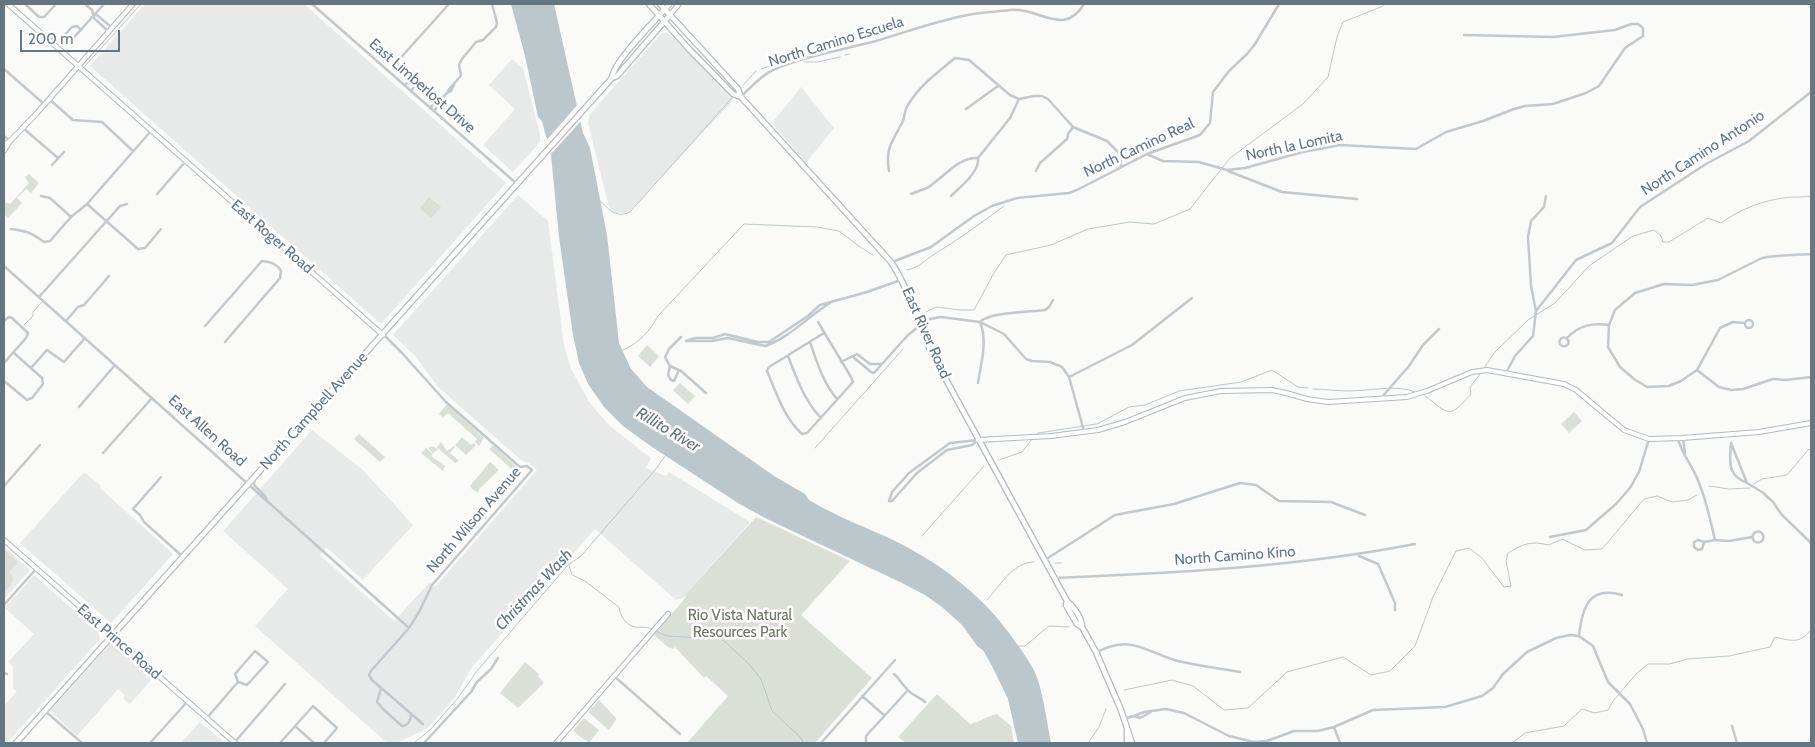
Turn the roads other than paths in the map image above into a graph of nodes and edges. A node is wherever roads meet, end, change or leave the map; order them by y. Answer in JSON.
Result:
{"nodes":[{"id":1,"x":8,"y":4,"type":"edge"},
{"id":2,"x":25,"y":4,"type":"edge"},
{"id":3,"x":56,"y":4,"type":"edge"},
{"id":4,"x":85,"y":4,"type":"edge"},
{"id":5,"x":104,"y":4,"type":"edge"},
{"id":6,"x":133,"y":4,"type":"edge"},
{"id":7,"x":312,"y":4,"type":"edge"},
{"id":8,"x":449,"y":4,"type":"edge"},
{"id":9,"x":492,"y":4,"type":"edge"},
{"id":10,"x":649,"y":4,"type":"edge"},
{"id":11,"x":660,"y":4,"type":"edge"},
{"id":12,"x":670,"y":4,"type":"edge"},
{"id":13,"x":679,"y":4,"type":"edge"},
{"id":14,"x":1084,"y":4,"type":"edge"},
{"id":15,"x":1279,"y":4,"type":"edge"},
{"id":16,"x":665,"y":9,"type":"junction"},
{"id":17,"x":94,"y":15,"type":"junction"},
{"id":18,"x":670,"y":15,"type":"junction"},
{"id":19,"x":659,"y":16,"type":"junction"},
{"id":20,"x":664,"y":21,"type":"junction"},
{"id":21,"x":109,"y":29,"type":"junction"},
{"id":22,"x":81,"y":30,"type":"junction"},
{"id":23,"x":1464,"y":35,"type":"dead end"},
{"id":24,"x":78,"y":66,"type":"junction"},
{"id":25,"x":4,"y":69,"type":"edge"},
{"id":26,"x":412,"y":77,"type":"junction"},
{"id":27,"x":612,"y":78,"type":"junction"},
{"id":28,"x":404,"y":85,"type":"junction"},
{"id":29,"x":998,"y":86,"type":"junction"},
{"id":30,"x":410,"y":91,"type":"junction"},
{"id":31,"x":1811,"y":92,"type":"edge"},
{"id":32,"x":741,"y":97,"type":"junction"},
{"id":33,"x":49,"y":99,"type":"junction"},
{"id":34,"x":1019,"y":99,"type":"junction"},
{"id":35,"x":441,"y":100,"type":"junction"},
{"id":36,"x":44,"y":104,"type":"junction"},
{"id":37,"x":430,"y":108,"type":"junction"},
{"id":38,"x":966,"y":109,"type":"dead end"},
{"id":39,"x":434,"y":111,"type":"junction"},
{"id":40,"x":23,"y":128,"type":"junction"},
{"id":41,"x":1073,"y":128,"type":"junction"},
{"id":42,"x":152,"y":130,"type":"junction"},
{"id":43,"x":4,"y":136,"type":"edge"},
{"id":44,"x":10,"y":141,"type":"junction"},
{"id":45,"x":4,"y":145,"type":"edge"},
{"id":46,"x":4,"y":151,"type":"edge"},
{"id":47,"x":134,"y":151,"type":"junction"},
{"id":48,"x":64,"y":152,"type":"dead end"},
{"id":49,"x":1147,"y":154,"type":"junction"},
{"id":50,"x":58,"y":158,"type":"junction"},
{"id":51,"x":978,"y":158,"type":"junction"},
{"id":52,"x":186,"y":161,"type":"junction"},
{"id":53,"x":52,"y":166,"type":"dead end"},
{"id":54,"x":1121,"y":167,"type":"junction"},
{"id":55,"x":1227,"y":170,"type":"junction"},
{"id":56,"x":889,"y":171,"type":"dead end"},
{"id":57,"x":1036,"y":171,"type":"dead end"},
{"id":58,"x":517,"y":184,"type":"junction"},
{"id":59,"x":157,"y":194,"type":"dead end"},
{"id":60,"x":911,"y":194,"type":"dead end"},
{"id":61,"x":41,"y":196,"type":"dead end"},
{"id":62,"x":951,"y":196,"type":"dead end"},
{"id":63,"x":1546,"y":196,"type":"dead end"},
{"id":64,"x":1357,"y":199,"type":"dead end"},
{"id":65,"x":87,"y":204,"type":"junction"},
{"id":66,"x":127,"y":204,"type":"dead end"},
{"id":67,"x":71,"y":216,"type":"junction"},
{"id":68,"x":107,"y":222,"type":"junction"},
{"id":69,"x":11,"y":229,"type":"dead end"},
{"id":70,"x":162,"y":229,"type":"dead end"},
{"id":71,"x":1811,"y":254,"type":"edge"},
{"id":72,"x":891,"y":262,"type":"junction"},
{"id":73,"x":4,"y":266,"type":"edge"},
{"id":74,"x":109,"y":276,"type":"dead end"},
{"id":75,"x":902,"y":279,"type":"junction"},
{"id":76,"x":39,"y":296,"type":"junction"},
{"id":77,"x":1192,"y":298,"type":"dead end"},
{"id":78,"x":1053,"y":300,"type":"dead end"},
{"id":79,"x":832,"y":302,"type":"junction"},
{"id":80,"x":1536,"y":311,"type":"junction"},
{"id":81,"x":4,"y":321,"type":"edge"},
{"id":82,"x":66,"y":321,"type":"junction"},
{"id":83,"x":818,"y":322,"type":"dead end"},
{"id":84,"x":980,"y":322,"type":"junction"},
{"id":85,"x":1745,"y":323,"type":"dead end"},
{"id":86,"x":919,"y":324,"type":"junction"},
{"id":87,"x":1609,"y":325,"type":"junction"},
{"id":88,"x":205,"y":326,"type":"dead end"},
{"id":89,"x":1439,"y":329,"type":"dead end"},
{"id":90,"x":824,"y":333,"type":"junction"},
{"id":91,"x":383,"y":335,"type":"junction"},
{"id":92,"x":681,"y":337,"type":"dead end"},
{"id":93,"x":85,"y":338,"type":"junction"},
{"id":94,"x":1567,"y":338,"type":"dead end"},
{"id":95,"x":225,"y":342,"type":"dead end"},
{"id":96,"x":810,"y":342,"type":"junction"},
{"id":97,"x":14,"y":353,"type":"junction"},
{"id":98,"x":788,"y":356,"type":"junction"},
{"id":99,"x":852,"y":356,"type":"junction"},
{"id":100,"x":841,"y":362,"type":"junction"},
{"id":101,"x":4,"y":363,"type":"edge"},
{"id":102,"x":883,"y":364,"type":"junction"},
{"id":103,"x":115,"y":365,"type":"junction"},
{"id":104,"x":670,"y":366,"type":"junction"},
{"id":105,"x":31,"y":368,"type":"junction"},
{"id":106,"x":679,"y":370,"type":"junction"},
{"id":107,"x":1697,"y":370,"type":"junction"},
{"id":108,"x":1506,"y":373,"type":"junction"},
{"id":109,"x":1069,"y":377,"type":"junction"},
{"id":110,"x":1811,"y":377,"type":"edge"},
{"id":111,"x":4,"y":381,"type":"edge"},
{"id":112,"x":978,"y":383,"type":"dead end"},
{"id":113,"x":706,"y":393,"type":"dead end"},
{"id":114,"x":152,"y":398,"type":"junction"},
{"id":115,"x":1381,"y":398,"type":"junction"},
{"id":116,"x":837,"y":399,"type":"junction"},
{"id":117,"x":78,"y":407,"type":"dead end"},
{"id":118,"x":821,"y":418,"type":"junction"},
{"id":119,"x":1811,"y":423,"type":"edge"},
{"id":120,"x":1084,"y":431,"type":"junction"},
{"id":121,"x":1729,"y":434,"type":"junction"},
{"id":122,"x":1680,"y":438,"type":"junction"},
{"id":123,"x":1649,"y":439,"type":"junction"},
{"id":124,"x":978,"y":440,"type":"junction"},
{"id":125,"x":1731,"y":443,"type":"junction"},
{"id":126,"x":40,"y":445,"type":"dead end"},
{"id":127,"x":103,"y":453,"type":"dead end"},
{"id":128,"x":532,"y":470,"type":"joint"},
{"id":129,"x":160,"y":477,"type":"dead end"},
{"id":130,"x":256,"y":477,"type":"junction"},
{"id":131,"x":1746,"y":483,"type":"junction"},
{"id":132,"x":249,"y":484,"type":"junction"},
{"id":133,"x":4,"y":486,"type":"edge"},
{"id":134,"x":267,"y":501,"type":"dead end"},
{"id":135,"x":1365,"y":515,"type":"dead end"},
{"id":136,"x":1550,"y":537,"type":"dead end"},
{"id":137,"x":1752,"y":537,"type":"junction"},
{"id":138,"x":4,"y":540,"type":"edge"},
{"id":139,"x":1715,"y":540,"type":"junction"},
{"id":140,"x":1704,"y":542,"type":"junction"},
{"id":141,"x":1811,"y":543,"type":"edge"},
{"id":142,"x":1415,"y":544,"type":"dead end"},
{"id":143,"x":1358,"y":555,"type":"junction"},
{"id":144,"x":183,"y":557,"type":"junction"},
{"id":145,"x":1045,"y":560,"type":"junction"},
{"id":146,"x":36,"y":568,"type":"junction"},
{"id":147,"x":1055,"y":578,"type":"junction"},
{"id":148,"x":1622,"y":595,"type":"dead end"},
{"id":149,"x":4,"y":605,"type":"edge"},
{"id":150,"x":1395,"y":610,"type":"dead end"},
{"id":151,"x":668,"y":614,"type":"dead end"},
{"id":152,"x":409,"y":628,"type":"junction"},
{"id":153,"x":112,"y":636,"type":"junction"},
{"id":154,"x":1579,"y":636,"type":"junction"},
{"id":155,"x":1096,"y":652,"type":"junction"},
{"id":156,"x":498,"y":658,"type":"dead end"},
{"id":157,"x":895,"y":660,"type":"dead end"},
{"id":158,"x":1240,"y":672,"type":"dead end"},
{"id":159,"x":894,"y":674,"type":"dead end"},
{"id":160,"x":614,"y":676,"type":"junction"},
{"id":161,"x":238,"y":682,"type":"junction"},
{"id":162,"x":285,"y":684,"type":"dead end"},
{"id":163,"x":380,"y":688,"type":"junction"},
{"id":164,"x":908,"y":690,"type":"junction"},
{"id":165,"x":862,"y":696,"type":"junction"},
{"id":166,"x":187,"y":702,"type":"junction"},
{"id":167,"x":925,"y":702,"type":"dead end"},
{"id":168,"x":45,"y":711,"type":"junction"},
{"id":169,"x":411,"y":715,"type":"junction"},
{"id":170,"x":884,"y":716,"type":"junction"},
{"id":171,"x":206,"y":718,"type":"junction"},
{"id":172,"x":1124,"y":719,"type":"junction"},
{"id":173,"x":422,"y":724,"type":"dead end"},
{"id":174,"x":295,"y":726,"type":"junction"},
{"id":175,"x":1732,"y":726,"type":"dead end"},
{"id":176,"x":1334,"y":727,"type":"junction"},
{"id":177,"x":1127,"y":731,"type":"junction"},
{"id":178,"x":680,"y":734,"type":"dead end"},
{"id":179,"x":865,"y":742,"type":"edge"},
{"id":180,"x":16,"y":743,"type":"edge"},
{"id":181,"x":82,"y":743,"type":"edge"},
{"id":182,"x":150,"y":743,"type":"edge"},
{"id":183,"x":234,"y":743,"type":"edge"},
{"id":184,"x":280,"y":743,"type":"edge"},
{"id":185,"x":314,"y":743,"type":"edge"},
{"id":186,"x":324,"y":743,"type":"edge"},
{"id":187,"x":424,"y":743,"type":"edge"},
{"id":188,"x":556,"y":743,"type":"edge"},
{"id":189,"x":821,"y":743,"type":"edge"},
{"id":190,"x":1127,"y":743,"type":"edge"},
{"id":191,"x":1132,"y":743,"type":"edge"},
{"id":192,"x":1340,"y":743,"type":"edge"},
{"id":193,"x":1647,"y":743,"type":"edge"},
{"id":194,"x":1737,"y":743,"type":"edge"}],
"edges":[{"from":1,"to":24,"type":"street","name":"East Roger Road"},
{"from":2,"to":3,"type":"street"},
{"from":4,"to":17,"type":"street"},
{"from":5,"to":17,"type":"street"},
{"from":6,"to":21,"type":"street"},
{"from":7,"to":28,"type":"street","name":"East Limberlost Drive"},
{"from":8,"to":26,"type":"street"},
{"from":9,"to":35,"type":"street"},
{"from":10,"to":19,"type":"main road","name":"East River Road"},
{"from":11,"to":16,"type":"main road","name":"East River Road"},
{"from":12,"to":16,"type":"street","name":"North Campbell Avenue"},
{"from":13,"to":18,"type":"street","name":"North Campbell Avenue"},
{"from":14,"to":32,"type":"street","name":"North Camino Escuela"},
{"from":15,"to":49,"type":"street","name":"North Camino Real"},
{"from":16,"to":18,"type":"main road","name":"East River Road"},
{"from":16,"to":19,"type":"main road","name":"North Campbell Avenue"},
{"from":17,"to":21,"type":"street"},
{"from":17,"to":22,"type":"street"},
{"from":18,"to":20,"type":"main road","name":"North Campbell Avenue"},
{"from":18,"to":32,"type":"main road","name":"East River Road"},
{"from":19,"to":20,"type":"main road","name":"East River Road"},
{"from":19,"to":27,"type":"main road","name":"North Campbell Avenue"},
{"from":20,"to":27,"type":"main road","name":"North Campbell Avenue"},
{"from":20,"to":32,"type":"main road","name":"East River Road"},
{"from":21,"to":24,"type":"street"},
{"from":22,"to":22,"type":"street"},
{"from":23,"to":55,"type":"street","name":"North la Lomita"},
{"from":24,"to":33,"type":"street"},
{"from":24,"to":42,"type":"street","name":"East Roger Road"},
{"from":25,"to":36,"type":"street"},
{"from":26,"to":28,"type":"street"},
{"from":26,"to":30,"type":"street"},
{"from":27,"to":58,"type":"main road","name":"North Campbell Avenue"},
{"from":28,"to":30,"type":"street","name":"East Limberlost Drive"},
{"from":29,"to":34,"type":"street"},
{"from":29,"to":38,"type":"street"},
{"from":29,"to":56,"type":"street"},
{"from":30,"to":37,"type":"street","name":"East Limberlost Drive"},
{"from":31,"to":80,"type":"street","name":"North Camino Antonio"},
{"from":32,"to":72,"type":"main road","name":"East River Road"},
{"from":33,"to":36,"type":"street"},
{"from":33,"to":47,"type":"street"},
{"from":34,"to":41,"type":"street"},
{"from":34,"to":51,"type":"street"},
{"from":35,"to":37,"type":"street"},
{"from":35,"to":39,"type":"street"},
{"from":36,"to":40,"type":"street"},
{"from":37,"to":39,"type":"street","name":"East Limberlost Drive"},
{"from":39,"to":58,"type":"street","name":"East Limberlost Drive"},
{"from":40,"to":44,"type":"street"},
{"from":40,"to":50,"type":"street"},
{"from":41,"to":54,"type":"street"},
{"from":41,"to":57,"type":"street"},
{"from":42,"to":47,"type":"street"},
{"from":42,"to":52,"type":"street","name":"East Roger Road"},
{"from":43,"to":44,"type":"street"},
{"from":44,"to":45,"type":"street"},
{"from":44,"to":46,"type":"street"},
{"from":47,"to":65,"type":"street"},
{"from":48,"to":50,"type":"street"},
{"from":49,"to":54,"type":"street","name":"North Camino Real"},
{"from":49,"to":55,"type":"street","name":"North la Lomita"},
{"from":50,"to":53,"type":"street"},
{"from":51,"to":60,"type":"street"},
{"from":51,"to":62,"type":"street"},
{"from":52,"to":59,"type":"street"},
{"from":52,"to":91,"type":"street","name":"East Roger Road"},
{"from":54,"to":72,"type":"street","name":"North Camino Real"},
{"from":55,"to":64,"type":"street"},
{"from":58,"to":91,"type":"main road","name":"North Campbell Avenue"},
{"from":61,"to":67,"type":"street"},
{"from":63,"to":80,"type":"street"},
{"from":65,"to":67,"type":"street"},
{"from":65,"to":68,"type":"street"},
{"from":66,"to":68,"type":"street"},
{"from":67,"to":69,"type":"street"},
{"from":68,"to":70,"type":"street"},
{"from":68,"to":76,"type":"street"},
{"from":71,"to":87,"type":"street"},
{"from":72,"to":75,"type":"main road","name":"East River Road"},
{"from":73,"to":76,"type":"street","name":"East Allen Road"},
{"from":74,"to":82,"type":"street"},
{"from":75,"to":79,"type":"street"},
{"from":75,"to":86,"type":"main road","name":"East River Road"},
{"from":76,"to":82,"type":"street","name":"East Allen Road"},
{"from":77,"to":109,"type":"street"},
{"from":78,"to":84,"type":"street"},
{"from":79,"to":79,"type":"street"},
{"from":80,"to":108,"type":"street"},
{"from":81,"to":97,"type":"street"},
{"from":82,"to":93,"type":"street","name":"East Allen Road"},
{"from":83,"to":90,"type":"street"},
{"from":84,"to":86,"type":"street"},
{"from":84,"to":109,"type":"street"},
{"from":84,"to":112,"type":"street"},
{"from":85,"to":107,"type":"street"},
{"from":86,"to":102,"type":"street"},
{"from":86,"to":124,"type":"main road","name":"East River Road"},
{"from":87,"to":94,"type":"street"},
{"from":87,"to":107,"type":"street"},
{"from":88,"to":95,"type":"street"},
{"from":89,"to":115,"type":"street"},
{"from":90,"to":96,"type":"street"},
{"from":90,"to":100,"type":"street"},
{"from":91,"to":128,"type":"street","name":"East Roger Road"},
{"from":91,"to":130,"type":"main road","name":"North Campbell Avenue"},
{"from":92,"to":104,"type":"street"},
{"from":93,"to":103,"type":"street","name":"East Allen Road"},
{"from":93,"to":105,"type":"street"},
{"from":96,"to":98,"type":"street"},
{"from":96,"to":116,"type":"street"},
{"from":97,"to":101,"type":"street"},
{"from":97,"to":105,"type":"street"},
{"from":98,"to":118,"type":"street"},
{"from":98,"to":118,"type":"street"},
{"from":99,"to":100,"type":"street"},
{"from":99,"to":102,"type":"street"},
{"from":99,"to":102,"type":"street"},
{"from":100,"to":116,"type":"street"},
{"from":103,"to":114,"type":"street","name":"East Allen Road"},
{"from":103,"to":117,"type":"street"},
{"from":104,"to":106,"type":"street"},
{"from":104,"to":106,"type":"street"},
{"from":105,"to":111,"type":"street"},
{"from":106,"to":113,"type":"street"},
{"from":107,"to":110,"type":"street"},
{"from":108,"to":115,"type":"street"},
{"from":108,"to":123,"type":"street"},
{"from":109,"to":120,"type":"street"},
{"from":114,"to":127,"type":"street"},
{"from":114,"to":132,"type":"street","name":"East Allen Road"},
{"from":115,"to":120,"type":"street"},
{"from":116,"to":118,"type":"street"},
{"from":119,"to":121,"type":"street"},
{"from":120,"to":124,"type":"street"},
{"from":121,"to":122,"type":"street"},
{"from":121,"to":125,"type":"street"},
{"from":122,"to":123,"type":"street"},
{"from":122,"to":139,"type":"street"},
{"from":123,"to":136,"type":"street"},
{"from":124,"to":124,"type":"street"},
{"from":124,"to":145,"type":"main road","name":"East River Road"},
{"from":125,"to":131,"type":"street"},
{"from":125,"to":131,"type":"street"},
{"from":126,"to":133,"type":"street"},
{"from":128,"to":152,"type":"street","name":"North Wilson Avenue"},
{"from":129,"to":144,"type":"street"},
{"from":130,"to":132,"type":"main road","name":"North Campbell Avenue"},
{"from":130,"to":134,"type":"street"},
{"from":131,"to":141,"type":"street"},
{"from":132,"to":144,"type":"main road","name":"North Campbell Avenue"},
{"from":132,"to":152,"type":"street","name":"East Allen Road"},
{"from":135,"to":145,"type":"street"},
{"from":137,"to":137,"type":"street"},
{"from":137,"to":139,"type":"street"},
{"from":138,"to":146,"type":"street","name":"East Prince Road"},
{"from":139,"to":140,"type":"street"},
{"from":140,"to":140,"type":"street"},
{"from":142,"to":143,"type":"street","name":"North Camino Kino"},
{"from":143,"to":147,"type":"street","name":"North Camino Kino"},
{"from":143,"to":150,"type":"street"},
{"from":144,"to":153,"type":"main road","name":"North Campbell Avenue"},
{"from":145,"to":147,"type":"main road","name":"East River Road"},
{"from":146,"to":149,"type":"street"},
{"from":146,"to":153,"type":"street","name":"East Prince Road"},
{"from":147,"to":155,"type":"main road","name":"East River Road"},
{"from":148,"to":154,"type":"street"},
{"from":151,"to":160,"type":"street"},
{"from":152,"to":163,"type":"street","name":"North Wilson Avenue"},
{"from":153,"to":166,"type":"street","name":"East Prince Road"},
{"from":153,"to":168,"type":"main road","name":"North Campbell Avenue"},
{"from":154,"to":176,"type":"street"},
{"from":154,"to":193,"type":"street"},
{"from":155,"to":158,"type":"street"},
{"from":155,"to":172,"type":"main road","name":"East River Road"},
{"from":156,"to":187,"type":"street"},
{"from":157,"to":165,"type":"street"},
{"from":159,"to":164,"type":"street"},
{"from":160,"to":178,"type":"street"},
{"from":160,"to":188,"type":"street"},
{"from":161,"to":161,"type":"street"},
{"from":161,"to":171,"type":"street"},
{"from":162,"to":183,"type":"street"},
{"from":163,"to":169,"type":"street"},
{"from":163,"to":169,"type":"street"},
{"from":164,"to":167,"type":"street"},
{"from":164,"to":170,"type":"street"},
{"from":165,"to":170,"type":"street"},
{"from":165,"to":189,"type":"street"},
{"from":166,"to":171,"type":"street","name":"East Prince Road"},
{"from":166,"to":182,"type":"street"},
{"from":168,"to":180,"type":"main road","name":"North Campbell Avenue"},
{"from":168,"to":181,"type":"street"},
{"from":169,"to":173,"type":"street"},
{"from":170,"to":179,"type":"street"},
{"from":171,"to":183,"type":"street","name":"East Prince Road"},
{"from":172,"to":176,"type":"street"},
{"from":172,"to":177,"type":"main road","name":"East River Road"},
{"from":174,"to":184,"type":"street"},
{"from":174,"to":185,"type":"street"},
{"from":174,"to":186,"type":"street"},
{"from":175,"to":194,"type":"street"},
{"from":176,"to":192,"type":"street"},
{"from":177,"to":190,"type":"main road","name":"East River Road"},
{"from":177,"to":191,"type":"main road","name":"East River Road"}]}
